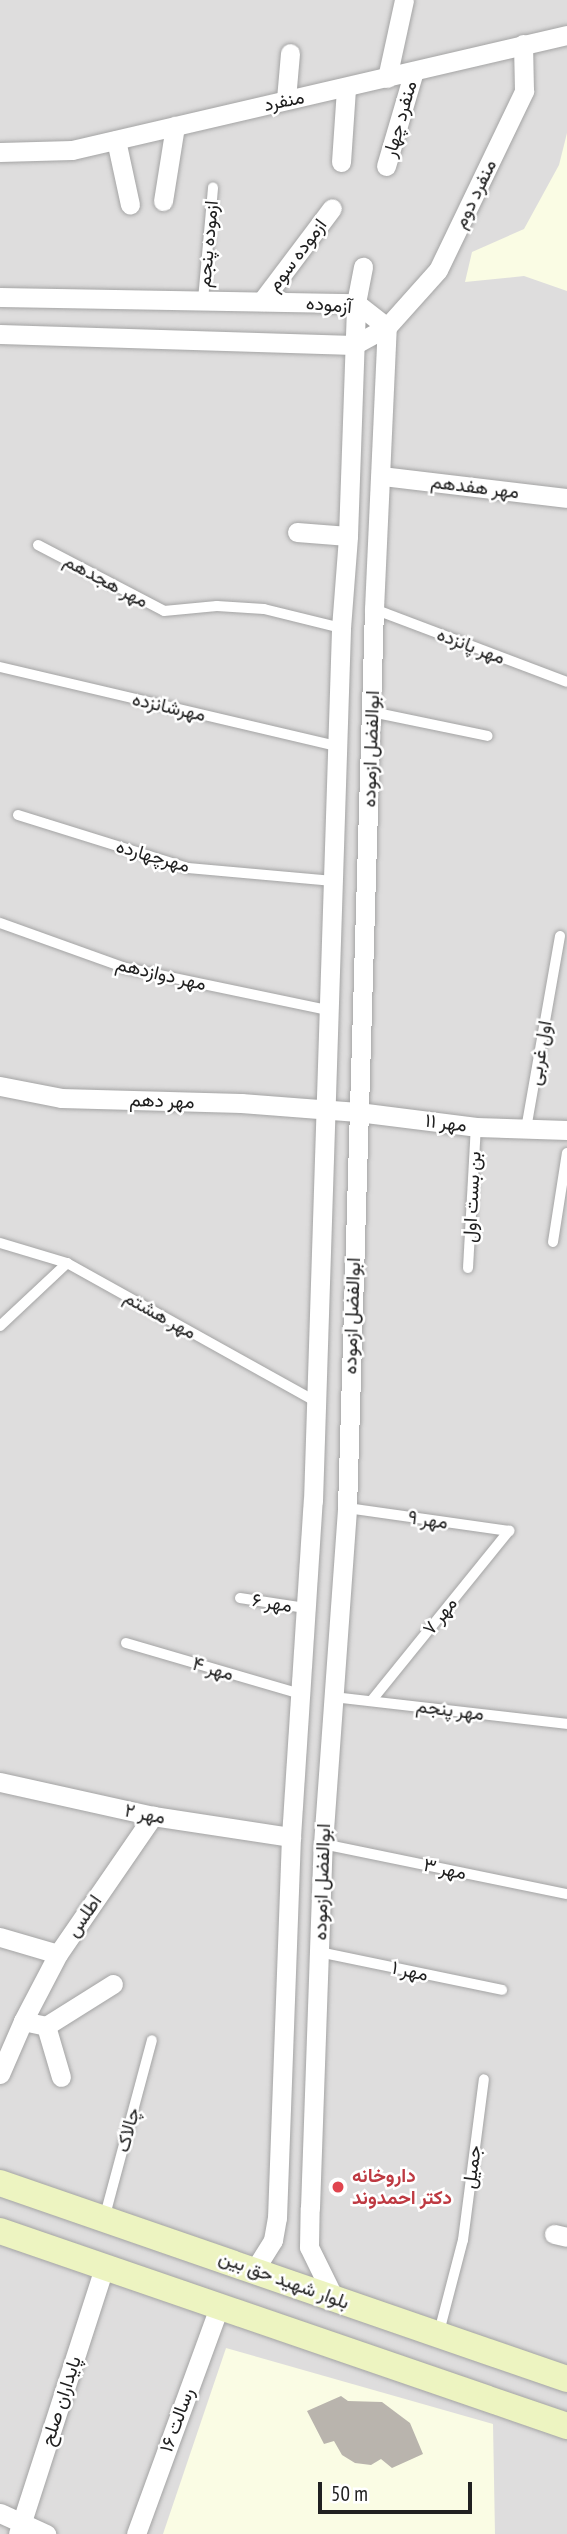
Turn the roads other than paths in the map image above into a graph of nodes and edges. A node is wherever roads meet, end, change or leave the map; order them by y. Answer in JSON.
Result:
{"nodes":[{"id":1,"x":404,"y":0,"type":"edge"},
{"id":2,"x":567,"y":35,"type":"edge"},
{"id":3,"x":523,"y":44,"type":"junction"},
{"id":4,"x":290,"y":53,"type":"dead end"},
{"id":5,"x":414,"y":71,"type":"junction"},
{"id":6,"x":387,"y":78,"type":"junction"},
{"id":7,"x":346,"y":88,"type":"junction"},
{"id":8,"x":286,"y":99,"type":"junction"},
{"id":9,"x":175,"y":126,"type":"junction"},
{"id":10,"x":116,"y":140,"type":"junction"},
{"id":11,"x":0,"y":152,"type":"edge"},
{"id":12,"x":341,"y":162,"type":"dead end"},
{"id":13,"x":386,"y":166,"type":"dead end"},
{"id":14,"x":213,"y":187,"type":"dead end"},
{"id":15,"x":163,"y":201,"type":"dead end"},
{"id":16,"x":131,"y":205,"type":"dead end"},
{"id":17,"x":332,"y":208,"type":"dead end"},
{"id":18,"x":363,"y":267,"type":"dead end"},
{"id":19,"x":0,"y":297,"type":"edge"},
{"id":20,"x":203,"y":300,"type":"junction"},
{"id":21,"x":262,"y":301,"type":"junction"},
{"id":22,"x":356,"y":303,"type":"junction"},
{"id":23,"x":387,"y":327,"type":"junction"},
{"id":24,"x":0,"y":334,"type":"edge"},
{"id":25,"x":354,"y":345,"type":"junction"},
{"id":26,"x":383,"y":476,"type":"junction"},
{"id":27,"x":567,"y":498,"type":"edge"},
{"id":28,"x":297,"y":532,"type":"dead end"},
{"id":29,"x":348,"y":536,"type":"junction"},
{"id":30,"x":38,"y":545,"type":"dead end"},
{"id":31,"x":374,"y":609,"type":"junction"},
{"id":32,"x":341,"y":628,"type":"junction"},
{"id":33,"x":0,"y":667,"type":"edge"},
{"id":34,"x":567,"y":682,"type":"edge"},
{"id":35,"x":372,"y":712,"type":"junction"},
{"id":36,"x":488,"y":736,"type":"dead end"},
{"id":37,"x":338,"y":746,"type":"junction"},
{"id":38,"x":18,"y":815,"type":"dead end"},
{"id":39,"x":333,"y":881,"type":"junction"},
{"id":40,"x":0,"y":923,"type":"edge"},
{"id":41,"x":560,"y":936,"type":"dead end"},
{"id":42,"x":327,"y":1010,"type":"junction"},
{"id":43,"x":0,"y":1086,"type":"edge"},
{"id":44,"x":325,"y":1111,"type":"junction"},
{"id":45,"x":358,"y":1112,"type":"junction"},
{"id":46,"x":476,"y":1127,"type":"junction"},
{"id":47,"x":526,"y":1129,"type":"junction"},
{"id":48,"x":567,"y":1130,"type":"edge"},
{"id":49,"x":567,"y":1153,"type":"edge"},
{"id":50,"x":553,"y":1242,"type":"dead end"},
{"id":51,"x":0,"y":1243,"type":"edge"},
{"id":52,"x":67,"y":1263,"type":"junction"},
{"id":53,"x":468,"y":1268,"type":"dead end"},
{"id":54,"x":0,"y":1326,"type":"edge"},
{"id":55,"x":315,"y":1401,"type":"junction"},
{"id":56,"x":347,"y":1508,"type":"junction"},
{"id":57,"x":509,"y":1531,"type":"joint"},
{"id":58,"x":240,"y":1598,"type":"dead end"},
{"id":59,"x":305,"y":1608,"type":"junction"},
{"id":60,"x":127,"y":1643,"type":"dead end"},
{"id":61,"x":300,"y":1694,"type":"junction"},
{"id":62,"x":334,"y":1697,"type":"junction"},
{"id":63,"x":372,"y":1700,"type":"junction"},
{"id":64,"x":567,"y":1724,"type":"edge"},
{"id":65,"x":0,"y":1782,"type":"edge"},
{"id":66,"x":153,"y":1816,"type":"junction"},
{"id":67,"x":291,"y":1837,"type":"junction"},
{"id":68,"x":323,"y":1844,"type":"junction"},
{"id":69,"x":567,"y":1894,"type":"edge"},
{"id":70,"x":0,"y":1937,"type":"edge"},
{"id":71,"x":319,"y":1952,"type":"junction"},
{"id":72,"x":58,"y":1954,"type":"junction"},
{"id":73,"x":113,"y":1984,"type":"dead end"},
{"id":74,"x":502,"y":1990,"type":"dead end"},
{"id":75,"x":23,"y":2021,"type":"junction"},
{"id":76,"x":46,"y":2026,"type":"junction"},
{"id":77,"x":152,"y":2040,"type":"dead end"},
{"id":78,"x":0,"y":2074,"type":"edge"},
{"id":79,"x":61,"y":2077,"type":"dead end"},
{"id":80,"x":484,"y":2079,"type":"dead end"},
{"id":81,"x":0,"y":2183,"type":"edge"},
{"id":82,"x":104,"y":2219,"type":"junction"},
{"id":83,"x":0,"y":2231,"type":"edge"},
{"id":84,"x":104,"y":2267,"type":"junction"},
{"id":85,"x":255,"y":2269,"type":"junction"},
{"id":86,"x":334,"y":2298,"type":"junction"},
{"id":87,"x":219,"y":2307,"type":"junction"},
{"id":88,"x":438,"y":2336,"type":"junction"},
{"id":89,"x":567,"y":2379,"type":"edge"},
{"id":90,"x":567,"y":2426,"type":"edge"},
{"id":91,"x":0,"y":2513,"type":"edge"},
{"id":92,"x":20,"y":2528,"type":"edge"},
{"id":93,"x":46,"y":2534,"type":"edge"},
{"id":94,"x":136,"y":2534,"type":"edge"}],
"edges":[{"from":1,"to":6,"type":"street"},
{"from":2,"to":3,"type":"street","name":"منفرد"},
{"from":3,"to":5,"type":"street","name":"منفرد"},
{"from":3,"to":23,"type":"street","name":"منفرد دوم"},
{"from":4,"to":8,"type":"street"},
{"from":5,"to":6,"type":"street","name":"منفرد"},
{"from":5,"to":13,"type":"street","name":"منفرد چهار"},
{"from":6,"to":7,"type":"street","name":"منفرد"},
{"from":7,"to":8,"type":"street","name":"منفرد"},
{"from":7,"to":12,"type":"street"},
{"from":8,"to":9,"type":"street","name":"منفرد"},
{"from":9,"to":10,"type":"street","name":"منفرد"},
{"from":9,"to":15,"type":"street"},
{"from":10,"to":11,"type":"street","name":"منفرد"},
{"from":10,"to":16,"type":"street"},
{"from":14,"to":20,"type":"lane","name":"ازموده پنجم"},
{"from":17,"to":21,"type":"street","name":"ازموده سوم"},
{"from":18,"to":22,"type":"street","name":"ابوالفضل ازموده"},
{"from":19,"to":20,"type":"street","name":"آزموده"},
{"from":20,"to":21,"type":"street","name":"آزموده"},
{"from":21,"to":22,"type":"street","name":"آزموده"},
{"from":22,"to":23,"type":"street","name":"آزموده"},
{"from":22,"to":25,"type":"street","name":"ابوالفضل ازموده"},
{"from":23,"to":25,"type":"street","name":"آزموده"},
{"from":23,"to":26,"type":"street","name":"ابوالفضل ازموده"},
{"from":24,"to":25,"type":"street","name":"آزموده"},
{"from":25,"to":29,"type":"street","name":"ابوالفضل ازموده"},
{"from":26,"to":27,"type":"street","name":"مهر هفدهم"},
{"from":26,"to":31,"type":"street","name":"ابوالفضل ازموده"},
{"from":28,"to":29,"type":"street"},
{"from":29,"to":32,"type":"street","name":"ابوالفضل ازموده"},
{"from":30,"to":32,"type":"lane","name":"مهر هجدهم"},
{"from":31,"to":34,"type":"lane","name":"مهر پانزده"},
{"from":31,"to":35,"type":"street","name":"ابوالفضل ازموده"},
{"from":32,"to":37,"type":"street","name":"ابوالفضل ازموده"},
{"from":33,"to":37,"type":"lane","name":"مهرشانزده"},
{"from":35,"to":36,"type":"lane"},
{"from":35,"to":45,"type":"street","name":"ابوالفضل ازموده"},
{"from":37,"to":39,"type":"street","name":"ابوالفضل ازموده"},
{"from":38,"to":39,"type":"lane","name":"مهرچهارده"},
{"from":39,"to":42,"type":"street","name":"ابوالفضل ازموده"},
{"from":40,"to":42,"type":"lane","name":"مهر دوازدهم"},
{"from":41,"to":47,"type":"lane","name":"اول غربی"},
{"from":42,"to":44,"type":"street","name":"ابوالفضل ازموده"},
{"from":43,"to":44,"type":"street","name":"مهر دهم"},
{"from":44,"to":45,"type":"street","name":"مهر ۱۱"},
{"from":44,"to":55,"type":"street","name":"ابوالفضل ازموده"},
{"from":45,"to":46,"type":"street","name":"مهر ۱۱"},
{"from":45,"to":56,"type":"street","name":"ابوالفضل ازموده"},
{"from":46,"to":47,"type":"street","name":"مهر ۱۱"},
{"from":46,"to":53,"type":"lane","name":"بن بست اول"},
{"from":47,"to":48,"type":"street","name":"مهر ۱۱"},
{"from":49,"to":50,"type":"lane"},
{"from":51,"to":52,"type":"lane","name":"مهر هشتم"},
{"from":52,"to":54,"type":"lane"},
{"from":52,"to":55,"type":"lane","name":"مهر هشتم"},
{"from":55,"to":59,"type":"street","name":"ابوالفضل ازموده"},
{"from":56,"to":57,"type":"lane","name":"مهر ۹"},
{"from":56,"to":62,"type":"street","name":"ابوالفضل ازموده"},
{"from":57,"to":63,"type":"lane","name":"مهر ۷"},
{"from":58,"to":59,"type":"lane","name":"مهر ۶"},
{"from":59,"to":61,"type":"street","name":"ابوالفضل ازموده"},
{"from":60,"to":61,"type":"lane","name":"مهر ۴"},
{"from":61,"to":67,"type":"street","name":"ابوالفضل ازموده"},
{"from":62,"to":63,"type":"lane","name":"مهر پنجم"},
{"from":62,"to":68,"type":"street","name":"ابوالفضل ازموده"},
{"from":63,"to":64,"type":"lane","name":"مهر پنجم"},
{"from":65,"to":66,"type":"street","name":"مهر ۲"},
{"from":66,"to":67,"type":"street","name":"مهر ۲"},
{"from":66,"to":72,"type":"street","name":"اطلس"},
{"from":67,"to":85,"type":"street","name":"ابوالفضل ازموده"},
{"from":68,"to":69,"type":"lane","name":"مهر ۳"},
{"from":68,"to":71,"type":"street","name":"ابوالفضل ازموده"},
{"from":70,"to":72,"type":"street"},
{"from":71,"to":74,"type":"lane","name":"مهر ۱"},
{"from":71,"to":86,"type":"street","name":"ابوالفضل ازموده"},
{"from":72,"to":75,"type":"street","name":"اطلس"},
{"from":73,"to":76,"type":"street"},
{"from":75,"to":76,"type":"street"},
{"from":75,"to":78,"type":"street","name":"اطلس"},
{"from":76,"to":79,"type":"street"},
{"from":77,"to":82,"type":"lane","name":"چالاک"},
{"from":80,"to":88,"type":"lane","name":"جمیل"},
{"from":81,"to":82,"type":"main road","name":"بلوار شهید حق بین"},
{"from":82,"to":85,"type":"main road","name":"بلوار شهید حق بین"},
{"from":83,"to":84,"type":"main road"},
{"from":84,"to":87,"type":"main road"},
{"from":84,"to":92,"type":"street","name":"پایداران صلح"},
{"from":85,"to":86,"type":"main road","name":"بلوار شهید حق بین"},
{"from":86,"to":88,"type":"main road","name":"بلوار شهید حق بین"},
{"from":87,"to":90,"type":"main road"},
{"from":87,"to":94,"type":"street","name":"رسالت ۱۶"},
{"from":88,"to":89,"type":"main road","name":"بلوار شهید حق بین"},
{"from":91,"to":92,"type":"street"},
{"from":92,"to":93,"type":"street"}]}
